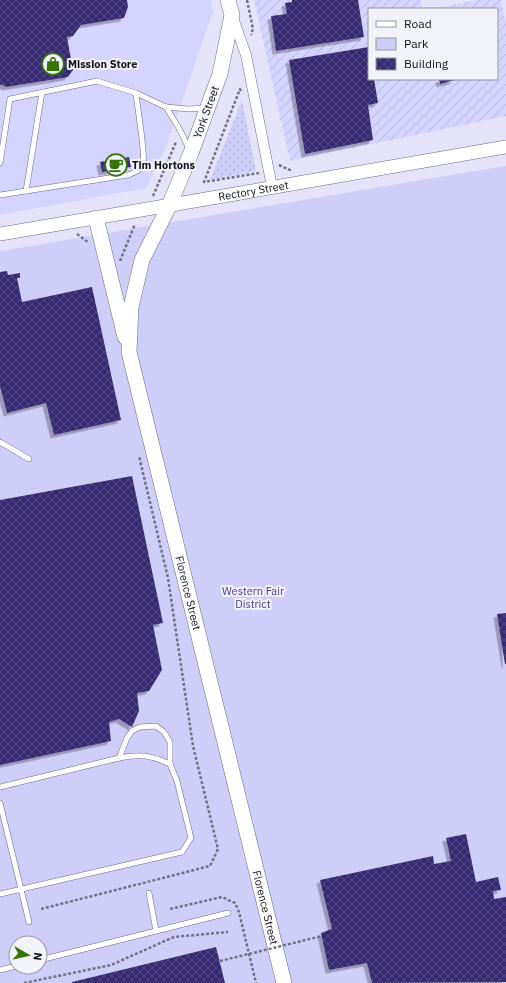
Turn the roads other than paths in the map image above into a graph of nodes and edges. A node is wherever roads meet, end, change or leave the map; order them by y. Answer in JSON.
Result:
{"nodes":[{"id":1,"x":228,"y":0,"type":"edge"},
{"id":2,"x":232,"y":15,"type":"junction"},
{"id":3,"x":42,"y":92,"type":"junction"},
{"id":4,"x":136,"y":94,"type":"junction"},
{"id":5,"x":166,"y":107,"type":"junction"},
{"id":6,"x":208,"y":107,"type":"junction"},
{"id":7,"x":506,"y":147,"type":"edge"},
{"id":8,"x":191,"y":153,"type":"junction"},
{"id":9,"x":0,"y":163,"type":"edge"},
{"id":10,"x":272,"y":187,"type":"junction"},
{"id":11,"x":26,"y":190,"type":"junction"},
{"id":12,"x":0,"y":195,"type":"edge"},
{"id":13,"x":169,"y":206,"type":"junction"},
{"id":14,"x":98,"y":224,"type":"junction"},
{"id":15,"x":0,"y":234,"type":"edge"},
{"id":16,"x":129,"y":352,"type":"junction"},
{"id":17,"x":0,"y":442,"type":"edge"},
{"id":18,"x":29,"y":459,"type":"dead end"},
{"id":19,"x":119,"y":758,"type":"junction"},
{"id":20,"x":170,"y":764,"type":"junction"},
{"id":21,"x":0,"y":787,"type":"edge"},
{"id":22,"x":0,"y":803,"type":"edge"},
{"id":23,"x":21,"y":889,"type":"junction"},
{"id":24,"x":149,"y":893,"type":"dead end"},
{"id":25,"x":0,"y":894,"type":"edge"},
{"id":26,"x":228,"y":913,"type":"dead end"},
{"id":27,"x":29,"y":922,"type":"dead end"},
{"id":28,"x":156,"y":931,"type":"junction"},
{"id":29,"x":48,"y":958,"type":"edge"},
{"id":30,"x":284,"y":983,"type":"edge"}],
"edges":[{"from":1,"to":2,"type":"main road","name":"York Street"},
{"from":2,"to":6,"type":"main road","name":"York Street"},
{"from":2,"to":10,"type":"street","name":"York Street"},
{"from":3,"to":4,"type":"lane"},
{"from":3,"to":9,"type":"lane"},
{"from":3,"to":11,"type":"lane"},
{"from":4,"to":5,"type":"lane"},
{"from":4,"to":11,"type":"lane"},
{"from":5,"to":6,"type":"lane"},
{"from":5,"to":8,"type":"lane"},
{"from":6,"to":8,"type":"main road","name":"York Street"},
{"from":7,"to":10,"type":"street","name":"Rectory Street"},
{"from":8,"to":13,"type":"main road","name":"York Street"},
{"from":10,"to":13,"type":"street","name":"Rectory Street"},
{"from":11,"to":12,"type":"lane"},
{"from":13,"to":14,"type":"street","name":"Rectory Street"},
{"from":13,"to":16,"type":"main road","name":"Florence Street"},
{"from":14,"to":15,"type":"street","name":"Rectory Street"},
{"from":14,"to":16,"type":"main road"},
{"from":16,"to":30,"type":"main road","name":"Florence Street"},
{"from":17,"to":18,"type":"lane"},
{"from":19,"to":20,"type":"lane"},
{"from":19,"to":20,"type":"lane"},
{"from":19,"to":21,"type":"lane"},
{"from":20,"to":23,"type":"lane"},
{"from":22,"to":23,"type":"lane"},
{"from":23,"to":25,"type":"lane"},
{"from":23,"to":27,"type":"lane"},
{"from":24,"to":28,"type":"lane"},
{"from":26,"to":28,"type":"lane"},
{"from":28,"to":29,"type":"lane"}]}
